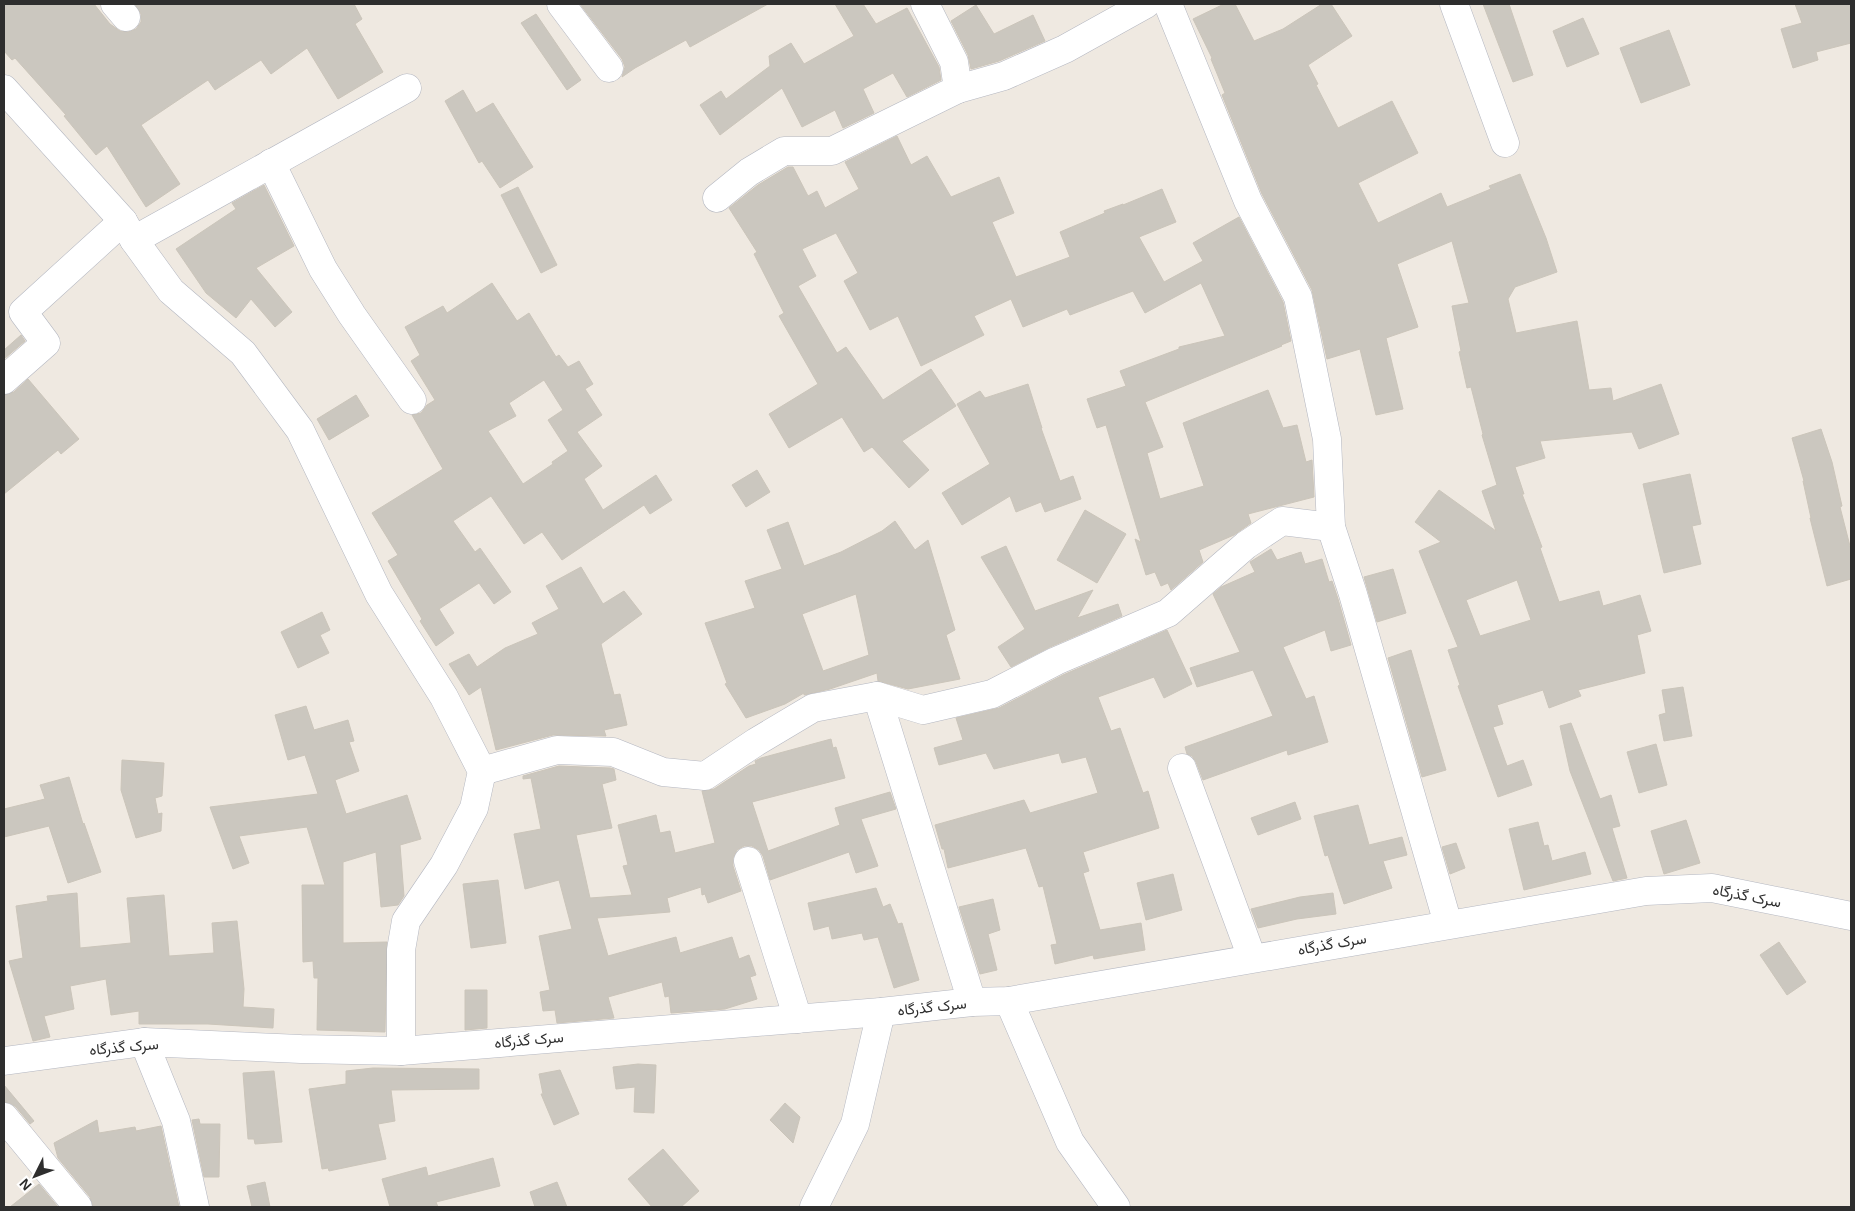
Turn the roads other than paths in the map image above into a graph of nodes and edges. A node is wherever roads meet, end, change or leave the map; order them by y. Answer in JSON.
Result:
{"nodes":[{"id":1,"x":561,"y":4,"type":"edge"},
{"id":2,"x":1146,"y":4,"type":"edge"},
{"id":3,"x":1168,"y":4,"type":"edge"},
{"id":4,"x":1454,"y":4,"type":"edge"},
{"id":5,"x":934,"y":7,"type":"edge"},
{"id":6,"x":609,"y":68,"type":"dead end"},
{"id":7,"x":407,"y":88,"type":"dead end"},
{"id":8,"x":4,"y":89,"type":"edge"},
{"id":9,"x":958,"y":89,"type":"junction"},
{"id":10,"x":1505,"y":143,"type":"dead end"},
{"id":11,"x":272,"y":163,"type":"junction"},
{"id":12,"x":717,"y":198,"type":"dead end"},
{"id":13,"x":128,"y":230,"type":"junction"},
{"id":14,"x":4,"y":380,"type":"edge"},
{"id":15,"x":412,"y":400,"type":"dead end"},
{"id":16,"x":1331,"y":527,"type":"junction"},
{"id":17,"x":877,"y":696,"type":"junction"},
{"id":18,"x":1182,"y":768,"type":"dead end"},
{"id":19,"x":482,"y":771,"type":"junction"},
{"id":20,"x":748,"y":861,"type":"dead end"},
{"id":21,"x":1851,"y":916,"type":"edge"},
{"id":22,"x":1448,"y":924,"type":"junction"},
{"id":23,"x":1252,"y":958,"type":"junction"},
{"id":24,"x":1009,"y":1001,"type":"junction"},
{"id":25,"x":972,"y":1002,"type":"junction"},
{"id":26,"x":881,"y":1012,"type":"junction"},
{"id":27,"x":798,"y":1019,"type":"junction"},
{"id":28,"x":144,"y":1042,"type":"junction"},
{"id":29,"x":401,"y":1050,"type":"junction"},
{"id":30,"x":4,"y":1061,"type":"edge"},
{"id":31,"x":4,"y":1117,"type":"edge"},
{"id":32,"x":78,"y":1207,"type":"edge"},
{"id":33,"x":195,"y":1207,"type":"edge"},
{"id":34,"x":814,"y":1207,"type":"edge"},
{"id":35,"x":1116,"y":1207,"type":"edge"}],
"edges":[{"from":1,"to":6,"type":"street"},
{"from":2,"to":9,"type":"street"},
{"from":3,"to":16,"type":"street"},
{"from":4,"to":10,"type":"street"},
{"from":5,"to":9,"type":"street"},
{"from":7,"to":11,"type":"street"},
{"from":8,"to":13,"type":"street"},
{"from":9,"to":12,"type":"street"},
{"from":11,"to":13,"type":"street"},
{"from":11,"to":15,"type":"street"},
{"from":13,"to":14,"type":"street"},
{"from":13,"to":19,"type":"street"},
{"from":16,"to":17,"type":"street"},
{"from":16,"to":22,"type":"street"},
{"from":17,"to":19,"type":"street"},
{"from":17,"to":25,"type":"street"},
{"from":18,"to":23,"type":"street"},
{"from":19,"to":29,"type":"street"},
{"from":20,"to":27,"type":"street"},
{"from":21,"to":22,"type":"street","name":"سرک گذرگاه"},
{"from":22,"to":23,"type":"street","name":"سرک گذرگاه"},
{"from":23,"to":24,"type":"street","name":"سرک گذرگاه"},
{"from":24,"to":25,"type":"street","name":"سرک گذرگاه"},
{"from":24,"to":35,"type":"street"},
{"from":25,"to":26,"type":"street","name":"سرک گذرگاه"},
{"from":26,"to":27,"type":"street","name":"سرک گذرگاه"},
{"from":26,"to":34,"type":"street"},
{"from":27,"to":29,"type":"street","name":"سرک گذرگاه"},
{"from":28,"to":29,"type":"street","name":"سرک گذرگاه"},
{"from":28,"to":30,"type":"street","name":"سرک گذرگاه"},
{"from":28,"to":33,"type":"street"},
{"from":31,"to":32,"type":"street"}]}
